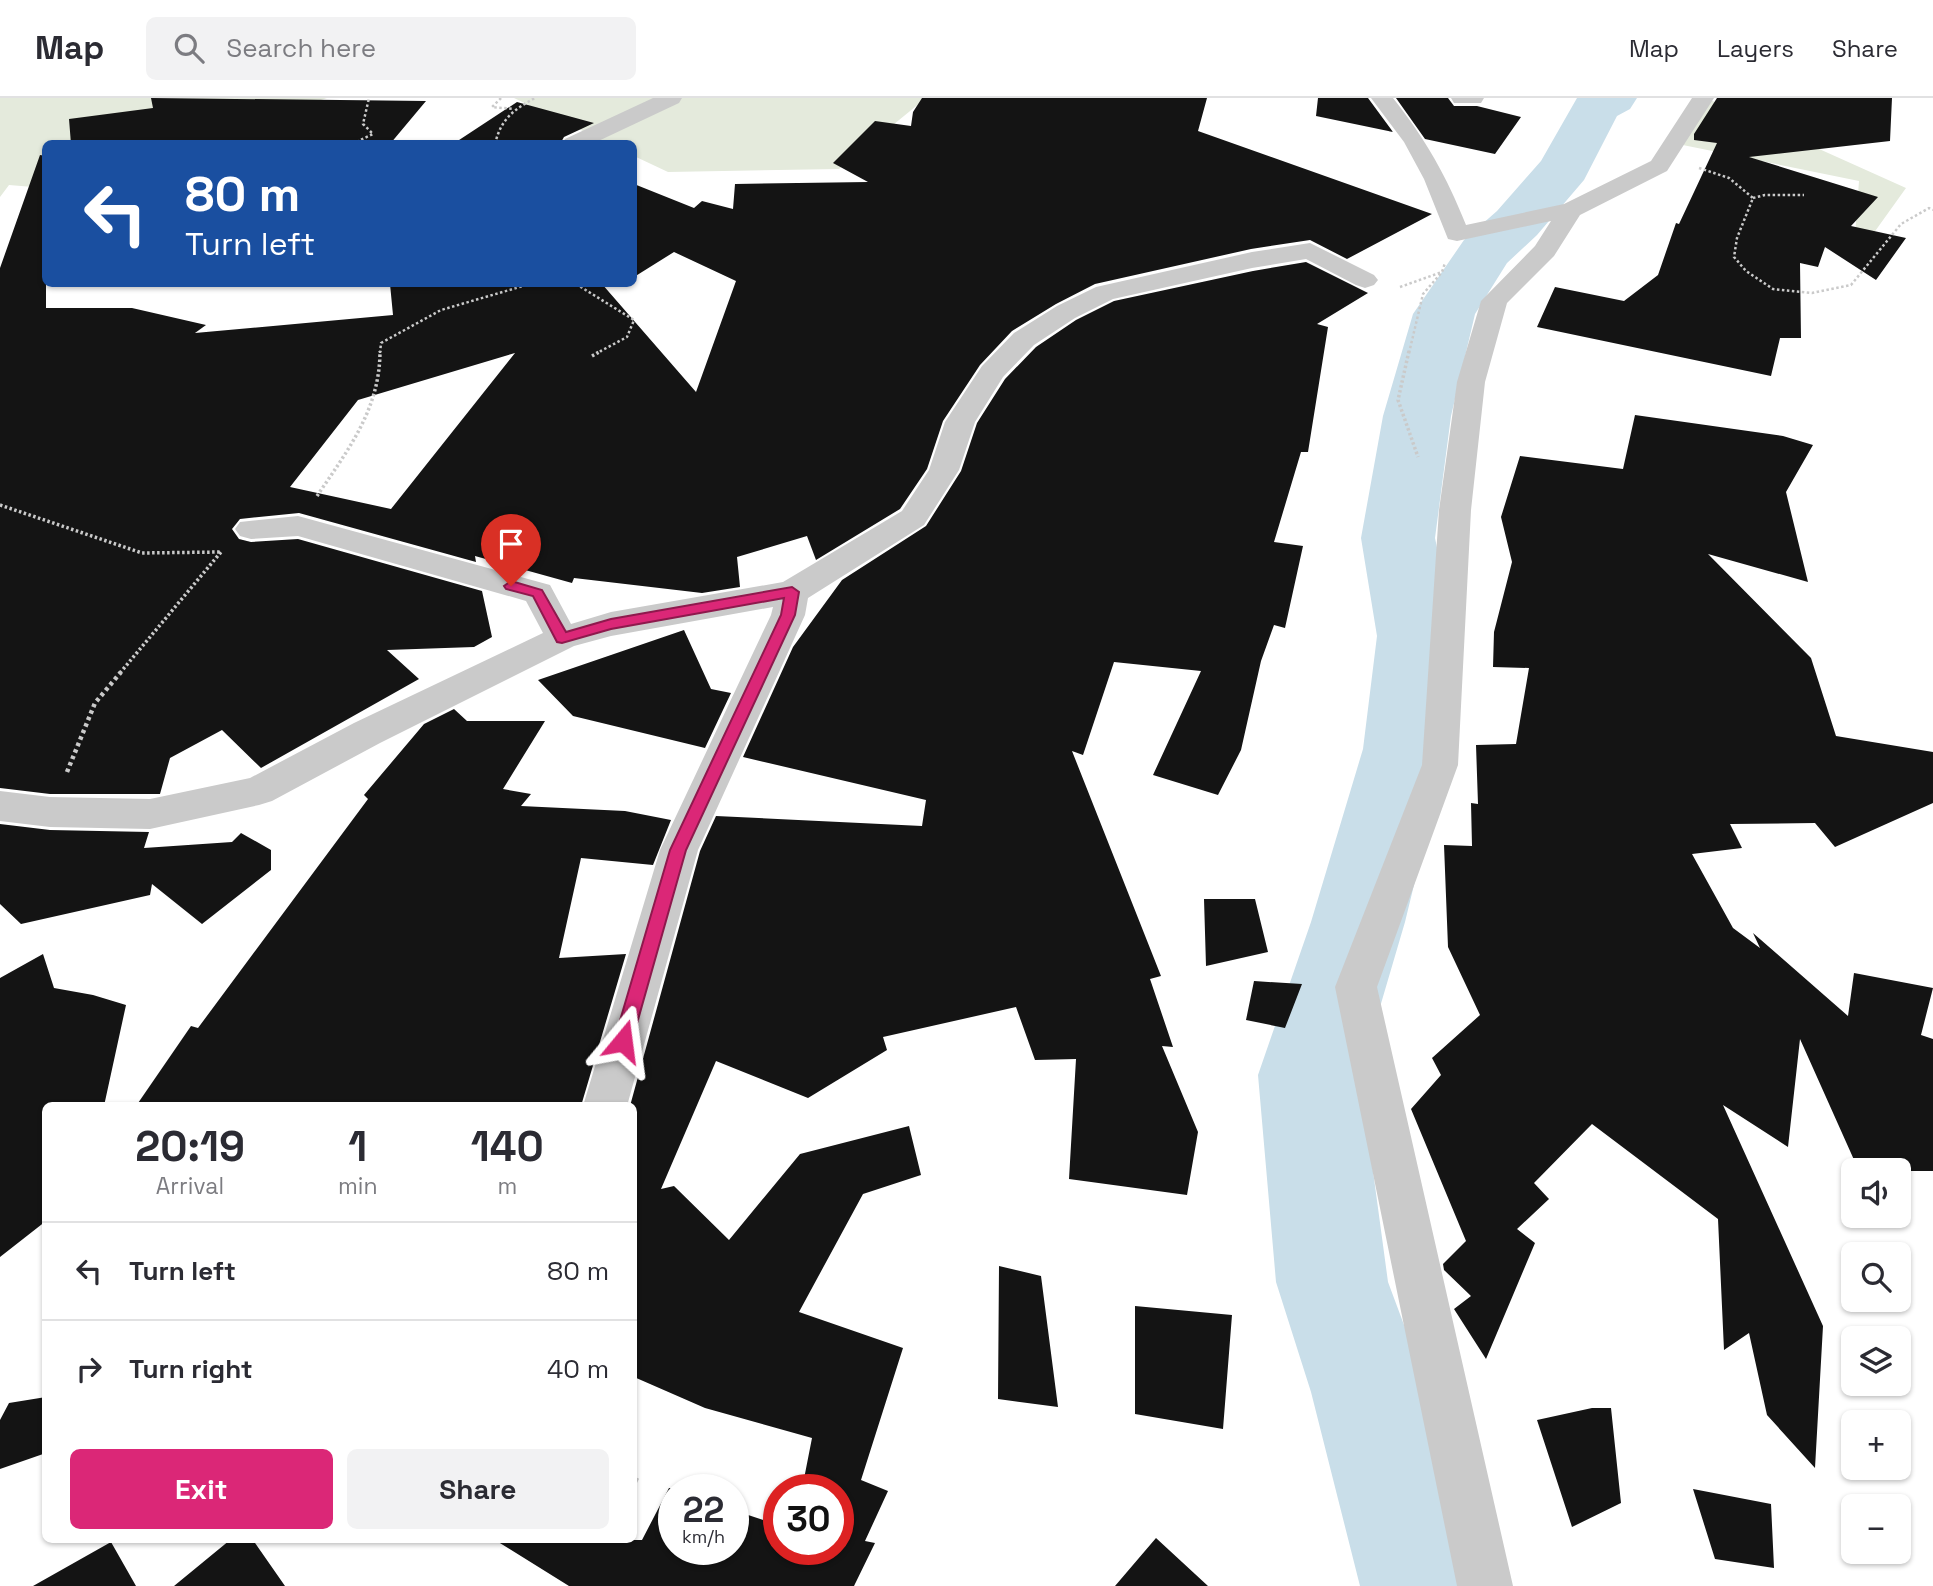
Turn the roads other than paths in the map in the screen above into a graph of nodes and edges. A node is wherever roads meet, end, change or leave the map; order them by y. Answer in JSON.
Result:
{"nodes":[{"id":1,"x":671,"y":98,"type":"edge"},
{"id":2,"x":1382,"y":98,"type":"edge"},
{"id":3,"x":1462,"y":98,"type":"edge"},
{"id":4,"x":1473,"y":98,"type":"edge"},
{"id":5,"x":1703,"y":98,"type":"edge"},
{"id":6,"x":582,"y":140,"type":"edge"},
{"id":7,"x":1571,"y":210,"type":"junction"},
{"id":8,"x":1365,"y":280,"type":"road end"},
{"id":9,"x":251,"y":529,"type":"road end"},
{"id":10,"x":792,"y":592,"type":"junction"},
{"id":11,"x":562,"y":638,"type":"junction"},
{"id":12,"x":0,"y":806,"type":"edge"},
{"id":13,"x":606,"y":1102,"type":"edge"},
{"id":14,"x":1485,"y":1586,"type":"edge"}],
"edges":[{"from":1,"to":6,"type":"street"},
{"from":2,"to":7,"type":"street"},
{"from":3,"to":4,"type":"street"},
{"from":5,"to":7,"type":"street"},
{"from":7,"to":14,"type":"street"},
{"from":8,"to":10,"type":"street"},
{"from":9,"to":11,"type":"street"},
{"from":10,"to":11,"type":"street"},
{"from":10,"to":13,"type":"street"},
{"from":11,"to":12,"type":"street"}]}
